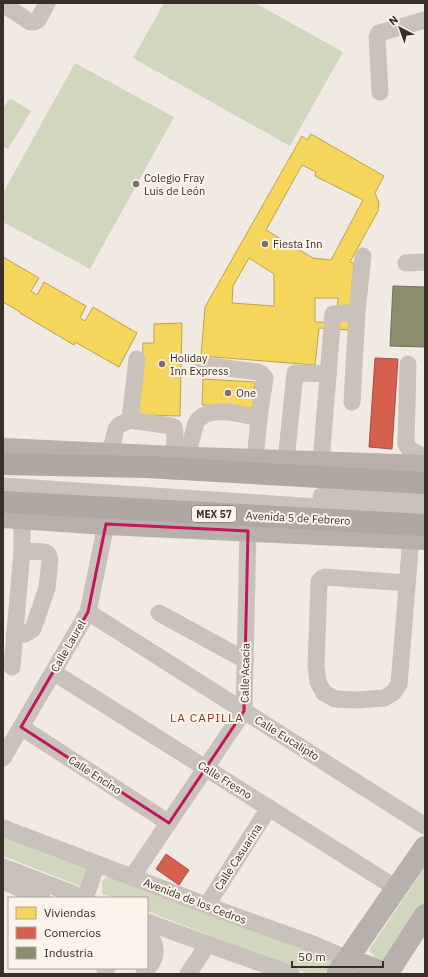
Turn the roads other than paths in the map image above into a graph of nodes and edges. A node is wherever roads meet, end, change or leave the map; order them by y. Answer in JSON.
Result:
{"nodes":[{"id":1,"x":47,"y":3,"type":"edge"},
{"id":2,"x":3,"y":4,"type":"edge"},
{"id":3,"x":425,"y":20,"type":"edge"},
{"id":4,"x":380,"y":92,"type":"dead end"},
{"id":5,"x":363,"y":256,"type":"dead end"},
{"id":6,"x":425,"y":262,"type":"edge"},
{"id":7,"x":406,"y":263,"type":"dead end"},
{"id":8,"x":357,"y":312,"type":"junction"},
{"id":9,"x":137,"y":359,"type":"dead end"},
{"id":10,"x":408,"y":364,"type":"dead end"},
{"id":11,"x":203,"y":365,"type":"dead end"},
{"id":12,"x":328,"y":374,"type":"junction"},
{"id":13,"x":352,"y":402,"type":"dead end"},
{"id":14,"x":259,"y":418,"type":"junction"},
{"id":15,"x":130,"y":420,"type":"junction"},
{"id":16,"x":62,"y":452,"type":"joint"},
{"id":17,"x":110,"y":454,"type":"junction"},
{"id":18,"x":186,"y":457,"type":"junction"},
{"id":19,"x":321,"y":462,"type":"junction"},
{"id":20,"x":270,"y":463,"type":"junction"},
{"id":21,"x":4,"y":464,"type":"edge"},
{"id":22,"x":425,"y":468,"type":"edge"},
{"id":23,"x":3,"y":486,"type":"edge"},
{"id":24,"x":425,"y":500,"type":"edge"},
{"id":25,"x":3,"y":502,"type":"edge"},
{"id":26,"x":425,"y":514,"type":"edge"},
{"id":27,"x":12,"y":518,"type":"edge"},
{"id":28,"x":100,"y":523,"type":"junction"},
{"id":29,"x":248,"y":531,"type":"junction"},
{"id":30,"x":420,"y":534,"type":"edge"},
{"id":31,"x":22,"y":551,"type":"junction"},
{"id":32,"x":407,"y":583,"type":"junction"},
{"id":33,"x":88,"y":612,"type":"junction"},
{"id":34,"x":159,"y":613,"type":"dead end"},
{"id":35,"x":14,"y":635,"type":"junction"},
{"id":36,"x":245,"y":660,"type":"junction"},
{"id":37,"x":12,"y":667,"type":"dead end"},
{"id":38,"x":53,"y":672,"type":"junction"},
{"id":39,"x":244,"y":711,"type":"junction"},
{"id":40,"x":21,"y":727,"type":"junction"},
{"id":41,"x":3,"y":758,"type":"edge"},
{"id":42,"x":206,"y":768,"type":"junction"},
{"id":43,"x":269,"y":808,"type":"junction"},
{"id":44,"x":169,"y":823,"type":"junction"},
{"id":45,"x":425,"y":826,"type":"edge"},
{"id":46,"x":3,"y":828,"type":"edge"},
{"id":47,"x":425,"y":847,"type":"edge"},
{"id":48,"x":97,"y":864,"type":"junction"},
{"id":49,"x":3,"y":867,"type":"edge"},
{"id":50,"x":132,"y":877,"type":"junction"},
{"id":51,"x":3,"y":881,"type":"edge"},
{"id":52,"x":396,"y":888,"type":"junction"},
{"id":53,"x":39,"y":897,"type":"edge"},
{"id":54,"x":80,"y":897,"type":"edge"},
{"id":55,"x":207,"y":905,"type":"junction"},
{"id":56,"x":425,"y":916,"type":"edge"},
{"id":57,"x":148,"y":922,"type":"edge"},
{"id":58,"x":148,"y":938,"type":"edge"},
{"id":59,"x":208,"y":944,"type":"junction"},
{"id":60,"x":343,"y":966,"type":"edge"},
{"id":61,"x":148,"y":968,"type":"edge"},
{"id":62,"x":188,"y":974,"type":"edge"},
{"id":63,"x":291,"y":974,"type":"edge"},
{"id":64,"x":387,"y":974,"type":"edge"}],
"edges":[{"from":1,"to":2,"type":"street"},
{"from":3,"to":4,"type":"street"},
{"from":5,"to":8,"type":"street"},
{"from":6,"to":7,"type":"street"},
{"from":8,"to":12,"type":"street"},
{"from":8,"to":13,"type":"street"},
{"from":9,"to":15,"type":"street"},
{"from":10,"to":22,"type":"street"},
{"from":11,"to":14,"type":"street"},
{"from":12,"to":19,"type":"street"},
{"from":12,"to":20,"type":"street"},
{"from":14,"to":18,"type":"street"},
{"from":14,"to":20,"type":"street"},
{"from":15,"to":17,"type":"street"},
{"from":15,"to":18,"type":"street"},
{"from":16,"to":17,"type":"main road"},
{"from":16,"to":21,"type":"highway"},
{"from":17,"to":18,"type":"main road"},
{"from":18,"to":20,"type":"main road"},
{"from":19,"to":20,"type":"main road"},
{"from":19,"to":22,"type":"main road"},
{"from":20,"to":22,"type":"main road"},
{"from":21,"to":22,"type":"highway"},
{"from":21,"to":24,"type":"street"},
{"from":23,"to":26,"type":"street"},
{"from":25,"to":28,"type":"highway"},
{"from":25,"to":30,"type":"highway","name":"Avenida 5 de Febrero","number":"MEX 57"},
{"from":27,"to":28,"type":"main road","name":"Avenida 5 de Febrero"},
{"from":27,"to":31,"type":"street"},
{"from":28,"to":29,"type":"main road","name":"Avenida 5 de Febrero"},
{"from":28,"to":33,"type":"street","name":"Calle Laurel"},
{"from":29,"to":30,"type":"main road","name":"Avenida 5 de Febrero"},
{"from":29,"to":36,"type":"street","name":"Calle Acacia"},
{"from":30,"to":32,"type":"street"},
{"from":31,"to":35,"type":"street"},
{"from":31,"to":35,"type":"street"},
{"from":32,"to":32,"type":"street"},
{"from":33,"to":38,"type":"street","name":"Calle Laurel"},
{"from":33,"to":39,"type":"street","name":"Calle Eucalipto"},
{"from":34,"to":36,"type":"street"},
{"from":35,"to":37,"type":"street"},
{"from":36,"to":39,"type":"street","name":"Calle Acacia"},
{"from":38,"to":40,"type":"street","name":"Calle Laurel"},
{"from":38,"to":42,"type":"street","name":"Calle Fresno"},
{"from":39,"to":42,"type":"street","name":"Calle Acacia"},
{"from":39,"to":45,"type":"street","name":"Calle Eucalipto"},
{"from":40,"to":41,"type":"street","name":"Calle Laurel"},
{"from":40,"to":44,"type":"street","name":"Calle Encino"},
{"from":42,"to":43,"type":"street","name":"Calle Fresno"},
{"from":42,"to":44,"type":"street","name":"Calle Acacia"},
{"from":43,"to":52,"type":"street","name":"Calle Fresno"},
{"from":43,"to":55,"type":"street","name":"Calle Casuarina"},
{"from":44,"to":50,"type":"street","name":"Calle Acacia"},
{"from":46,"to":48,"type":"street","name":"Avenida de los Cedros"},
{"from":47,"to":52,"type":"main road"},
{"from":48,"to":50,"type":"street","name":"Avenida de los Cedros"},
{"from":48,"to":54,"type":"street"},
{"from":49,"to":54,"type":"street"},
{"from":50,"to":55,"type":"street","name":"Avenida de los Cedros"},
{"from":51,"to":53,"type":"street"},
{"from":52,"to":60,"type":"main road"},
{"from":55,"to":60,"type":"street","name":"Avenida de los Cedros"},
{"from":56,"to":64,"type":"main road"},
{"from":57,"to":59,"type":"street"},
{"from":58,"to":61,"type":"street"},
{"from":59,"to":62,"type":"street"},
{"from":59,"to":63,"type":"street"},
{"from":60,"to":64,"type":"main road","name":"Avenida de los Cedros"}]}
